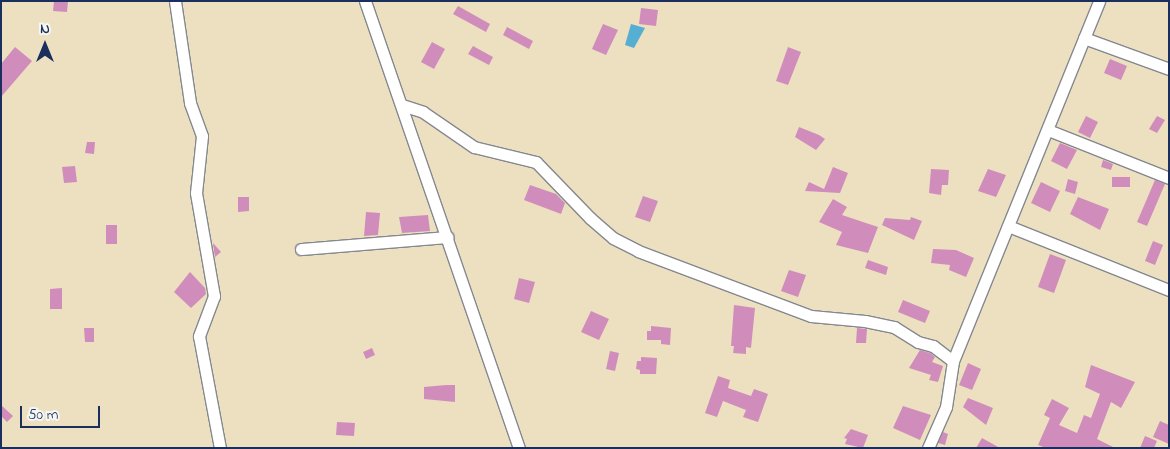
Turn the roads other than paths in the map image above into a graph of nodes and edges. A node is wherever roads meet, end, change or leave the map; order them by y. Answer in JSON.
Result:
{"nodes":[{"id":1,"x":175,"y":1,"type":"edge"},
{"id":2,"x":365,"y":1,"type":"edge"},
{"id":3,"x":1099,"y":1,"type":"edge"},
{"id":4,"x":1084,"y":38,"type":"junction"},
{"id":5,"x":1169,"y":69,"type":"edge"},
{"id":6,"x":402,"y":105,"type":"junction"},
{"id":7,"x":1048,"y":130,"type":"junction"},
{"id":8,"x":1169,"y":178,"type":"edge"},
{"id":9,"x":1008,"y":226,"type":"junction"},
{"id":10,"x":448,"y":237,"type":"junction"},
{"id":11,"x":301,"y":249,"type":"dead end"},
{"id":12,"x":1169,"y":290,"type":"edge"},
{"id":13,"x":953,"y":361,"type":"junction"},
{"id":14,"x":220,"y":448,"type":"edge"},
{"id":15,"x":519,"y":448,"type":"edge"},
{"id":16,"x":928,"y":448,"type":"edge"}],
"edges":[{"from":1,"to":14,"type":"street"},
{"from":2,"to":6,"type":"street"},
{"from":3,"to":4,"type":"street"},
{"from":4,"to":5,"type":"street"},
{"from":4,"to":7,"type":"street"},
{"from":6,"to":10,"type":"street"},
{"from":6,"to":13,"type":"street"},
{"from":7,"to":8,"type":"street"},
{"from":7,"to":9,"type":"street"},
{"from":9,"to":12,"type":"street"},
{"from":9,"to":13,"type":"street"},
{"from":10,"to":11,"type":"street"},
{"from":10,"to":15,"type":"street"},
{"from":13,"to":16,"type":"street"}]}
